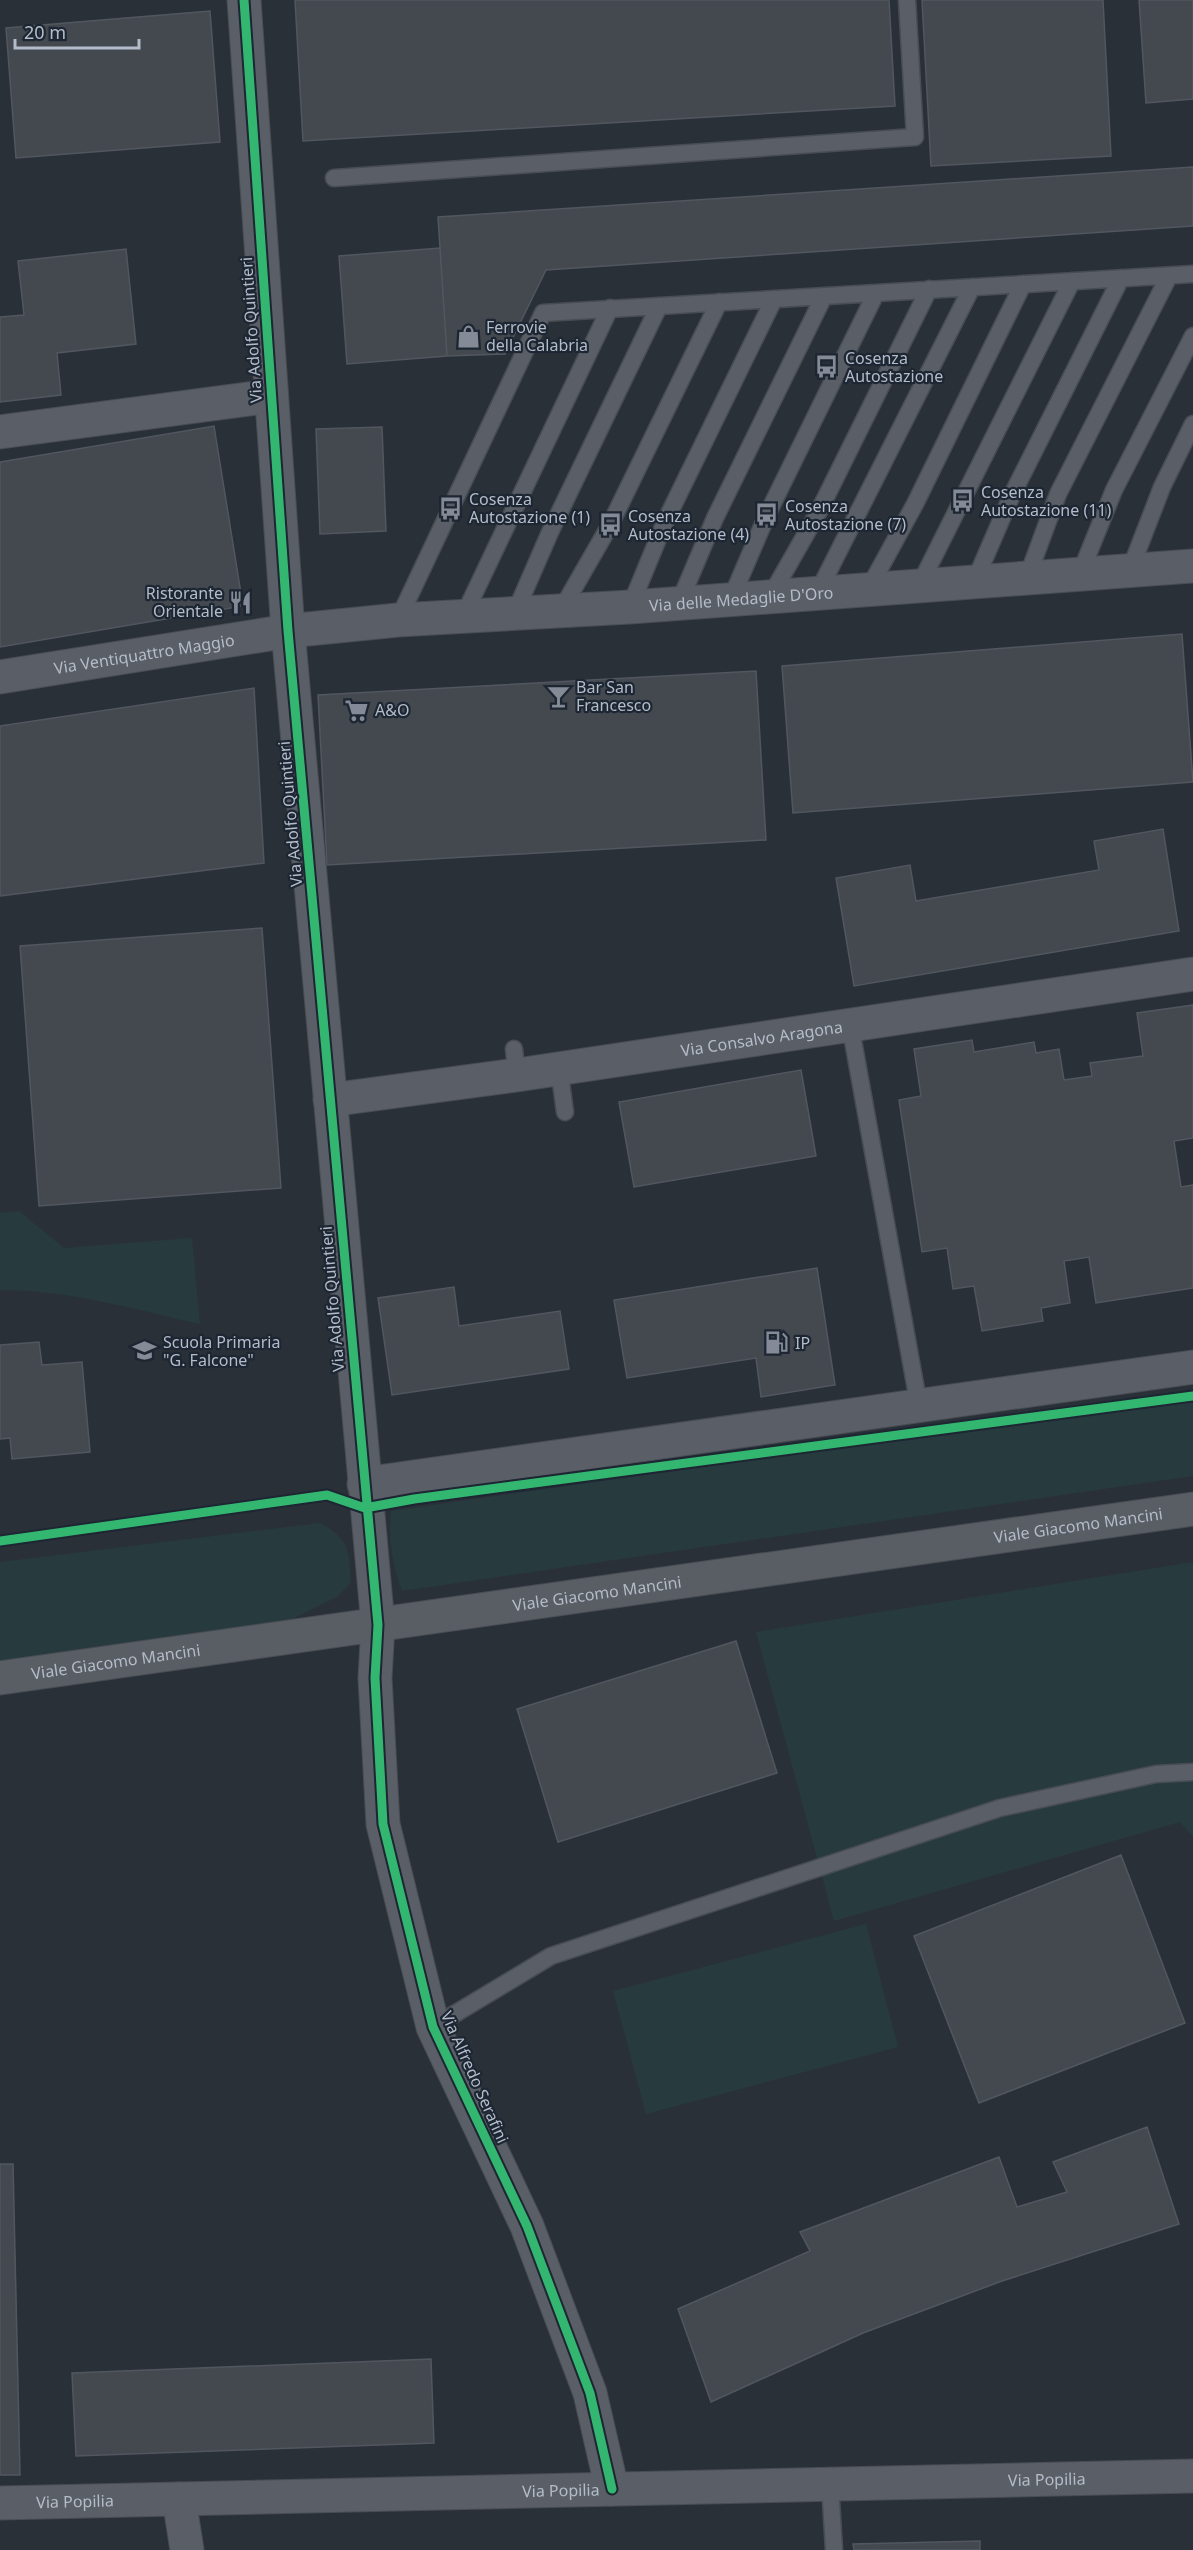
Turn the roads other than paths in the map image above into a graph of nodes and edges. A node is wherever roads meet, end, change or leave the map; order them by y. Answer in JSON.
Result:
{"nodes":[{"id":1,"x":244,"y":0,"type":"edge"},
{"id":2,"x":907,"y":0,"type":"edge"},
{"id":3,"x":334,"y":178,"type":"dead end"},
{"id":4,"x":1193,"y":274,"type":"edge"},
{"id":5,"x":1169,"y":276,"type":"junction"},
{"id":6,"x":1121,"y":278,"type":"junction"},
{"id":7,"x":1072,"y":281,"type":"junction"},
{"id":8,"x":1023,"y":284,"type":"junction"},
{"id":9,"x":972,"y":287,"type":"junction"},
{"id":10,"x":929,"y":290,"type":"junction"},
{"id":11,"x":876,"y":293,"type":"junction"},
{"id":12,"x":824,"y":296,"type":"junction"},
{"id":13,"x":774,"y":299,"type":"junction"},
{"id":14,"x":719,"y":302,"type":"junction"},
{"id":15,"x":659,"y":306,"type":"junction"},
{"id":16,"x":610,"y":309,"type":"junction"},
{"id":17,"x":1193,"y":336,"type":"edge"},
{"id":18,"x":271,"y":396,"type":"junction"},
{"id":19,"x":1193,"y":424,"type":"edge"},
{"id":20,"x":0,"y":432,"type":"edge"},
{"id":21,"x":1191,"y":560,"type":"edge"},
{"id":22,"x":1130,"y":570,"type":"junction"},
{"id":23,"x":1080,"y":574,"type":"junction"},
{"id":24,"x":1027,"y":578,"type":"junction"},
{"id":25,"x":974,"y":583,"type":"junction"},
{"id":26,"x":919,"y":586,"type":"junction"},
{"id":27,"x":868,"y":590,"type":"junction"},
{"id":28,"x":817,"y":594,"type":"junction"},
{"id":29,"x":770,"y":597,"type":"junction"},
{"id":30,"x":731,"y":599,"type":"junction"},
{"id":31,"x":679,"y":603,"type":"junction"},
{"id":32,"x":630,"y":607,"type":"junction"},
{"id":33,"x":560,"y":612,"type":"junction"},
{"id":34,"x":514,"y":615,"type":"junction"},
{"id":35,"x":463,"y":617,"type":"junction"},
{"id":36,"x":398,"y":620,"type":"junction"},
{"id":37,"x":288,"y":631,"type":"junction"},
{"id":38,"x":0,"y":676,"type":"edge"},
{"id":39,"x":1193,"y":974,"type":"edge"},
{"id":40,"x":850,"y":1024,"type":"junction"},
{"id":41,"x":559,"y":1068,"type":"junction"},
{"id":42,"x":330,"y":1100,"type":"junction"},
{"id":43,"x":565,"y":1112,"type":"dead end"},
{"id":44,"x":1193,"y":1367,"type":"edge"},
{"id":45,"x":919,"y":1406,"type":"junction"},
{"id":46,"x":364,"y":1484,"type":"junction"},
{"id":47,"x":1193,"y":1509,"type":"edge"},
{"id":48,"x":378,"y":1625,"type":"junction"},
{"id":49,"x":0,"y":1678,"type":"edge"},
{"id":50,"x":1193,"y":1772,"type":"edge"},
{"id":51,"x":433,"y":2027,"type":"junction"},
{"id":52,"x":1193,"y":2476,"type":"edge"},
{"id":53,"x":830,"y":2484,"type":"junction"},
{"id":54,"x":612,"y":2489,"type":"junction"},
{"id":55,"x":180,"y":2499,"type":"junction"},
{"id":56,"x":0,"y":2503,"type":"edge"},
{"id":57,"x":187,"y":2550,"type":"edge"},
{"id":58,"x":834,"y":2550,"type":"edge"}],
"edges":[{"from":1,"to":18,"type":"street","name":"Via Adolfo Quintieri"},
{"from":2,"to":3,"type":"lane"},
{"from":4,"to":5,"type":"lane"},
{"from":5,"to":6,"type":"lane"},
{"from":5,"to":24,"type":"lane"},
{"from":6,"to":7,"type":"lane"},
{"from":6,"to":25,"type":"lane"},
{"from":7,"to":8,"type":"lane"},
{"from":7,"to":26,"type":"lane"},
{"from":8,"to":9,"type":"lane"},
{"from":8,"to":27,"type":"lane"},
{"from":9,"to":10,"type":"lane"},
{"from":9,"to":28,"type":"lane"},
{"from":10,"to":11,"type":"lane"},
{"from":10,"to":29,"type":"lane"},
{"from":11,"to":12,"type":"lane"},
{"from":11,"to":30,"type":"lane"},
{"from":12,"to":13,"type":"lane"},
{"from":12,"to":31,"type":"lane"},
{"from":13,"to":14,"type":"lane"},
{"from":13,"to":32,"type":"lane"},
{"from":14,"to":15,"type":"lane"},
{"from":14,"to":33,"type":"lane"},
{"from":15,"to":16,"type":"lane"},
{"from":15,"to":34,"type":"lane"},
{"from":16,"to":35,"type":"lane"},
{"from":16,"to":36,"type":"lane"},
{"from":17,"to":23,"type":"lane"},
{"from":18,"to":20,"type":"street"},
{"from":18,"to":37,"type":"street","name":"Via Adolfo Quintieri"},
{"from":19,"to":22,"type":"lane"},
{"from":21,"to":22,"type":"street","name":"Via delle Medaglie D'Oro"},
{"from":22,"to":23,"type":"street","name":"Via delle Medaglie D'Oro"},
{"from":23,"to":24,"type":"street","name":"Via delle Medaglie D'Oro"},
{"from":24,"to":25,"type":"street","name":"Via delle Medaglie D'Oro"},
{"from":25,"to":26,"type":"street","name":"Via delle Medaglie D'Oro"},
{"from":26,"to":27,"type":"street","name":"Via delle Medaglie D'Oro"},
{"from":27,"to":28,"type":"street","name":"Via delle Medaglie D'Oro"},
{"from":28,"to":29,"type":"street","name":"Via delle Medaglie D'Oro"},
{"from":29,"to":30,"type":"street","name":"Via delle Medaglie D'Oro"},
{"from":30,"to":31,"type":"street","name":"Via delle Medaglie D'Oro"},
{"from":31,"to":32,"type":"street","name":"Via delle Medaglie D'Oro"},
{"from":32,"to":33,"type":"street","name":"Via delle Medaglie D'Oro"},
{"from":33,"to":34,"type":"street","name":"Via delle Medaglie D'Oro"},
{"from":34,"to":35,"type":"street","name":"Via delle Medaglie D'Oro"},
{"from":35,"to":36,"type":"street","name":"Via delle Medaglie D'Oro"},
{"from":36,"to":37,"type":"street","name":"Via delle Medaglie D'Oro"},
{"from":37,"to":38,"type":"street","name":"Via Ventiquattro Maggio"},
{"from":37,"to":42,"type":"street","name":"Via Adolfo Quintieri"},
{"from":39,"to":40,"type":"street","name":"Via Consalvo Aragona"},
{"from":40,"to":41,"type":"street","name":"Via Consalvo Aragona"},
{"from":40,"to":45,"type":"lane"},
{"from":41,"to":42,"type":"street","name":"Via Consalvo Aragona"},
{"from":41,"to":43,"type":"lane"},
{"from":42,"to":46,"type":"street","name":"Via Adolfo Quintieri"},
{"from":44,"to":45,"type":"street"},
{"from":45,"to":46,"type":"street"},
{"from":46,"to":48,"type":"street","name":"Via Adolfo Quintieri"},
{"from":47,"to":48,"type":"street","name":"Viale Giacomo Mancini"},
{"from":48,"to":49,"type":"street","name":"Viale Giacomo Mancini"},
{"from":48,"to":51,"type":"street","name":"Via Alfredo Serafini"},
{"from":50,"to":51,"type":"lane"},
{"from":51,"to":54,"type":"street","name":"Via Alfredo Serafini"},
{"from":52,"to":53,"type":"street","name":"Via Popilia"},
{"from":53,"to":54,"type":"street","name":"Via Popilia"},
{"from":53,"to":58,"type":"lane"},
{"from":54,"to":55,"type":"street","name":"Via Popilia"},
{"from":55,"to":56,"type":"street","name":"Via Popilia"},
{"from":55,"to":57,"type":"street"}]}
